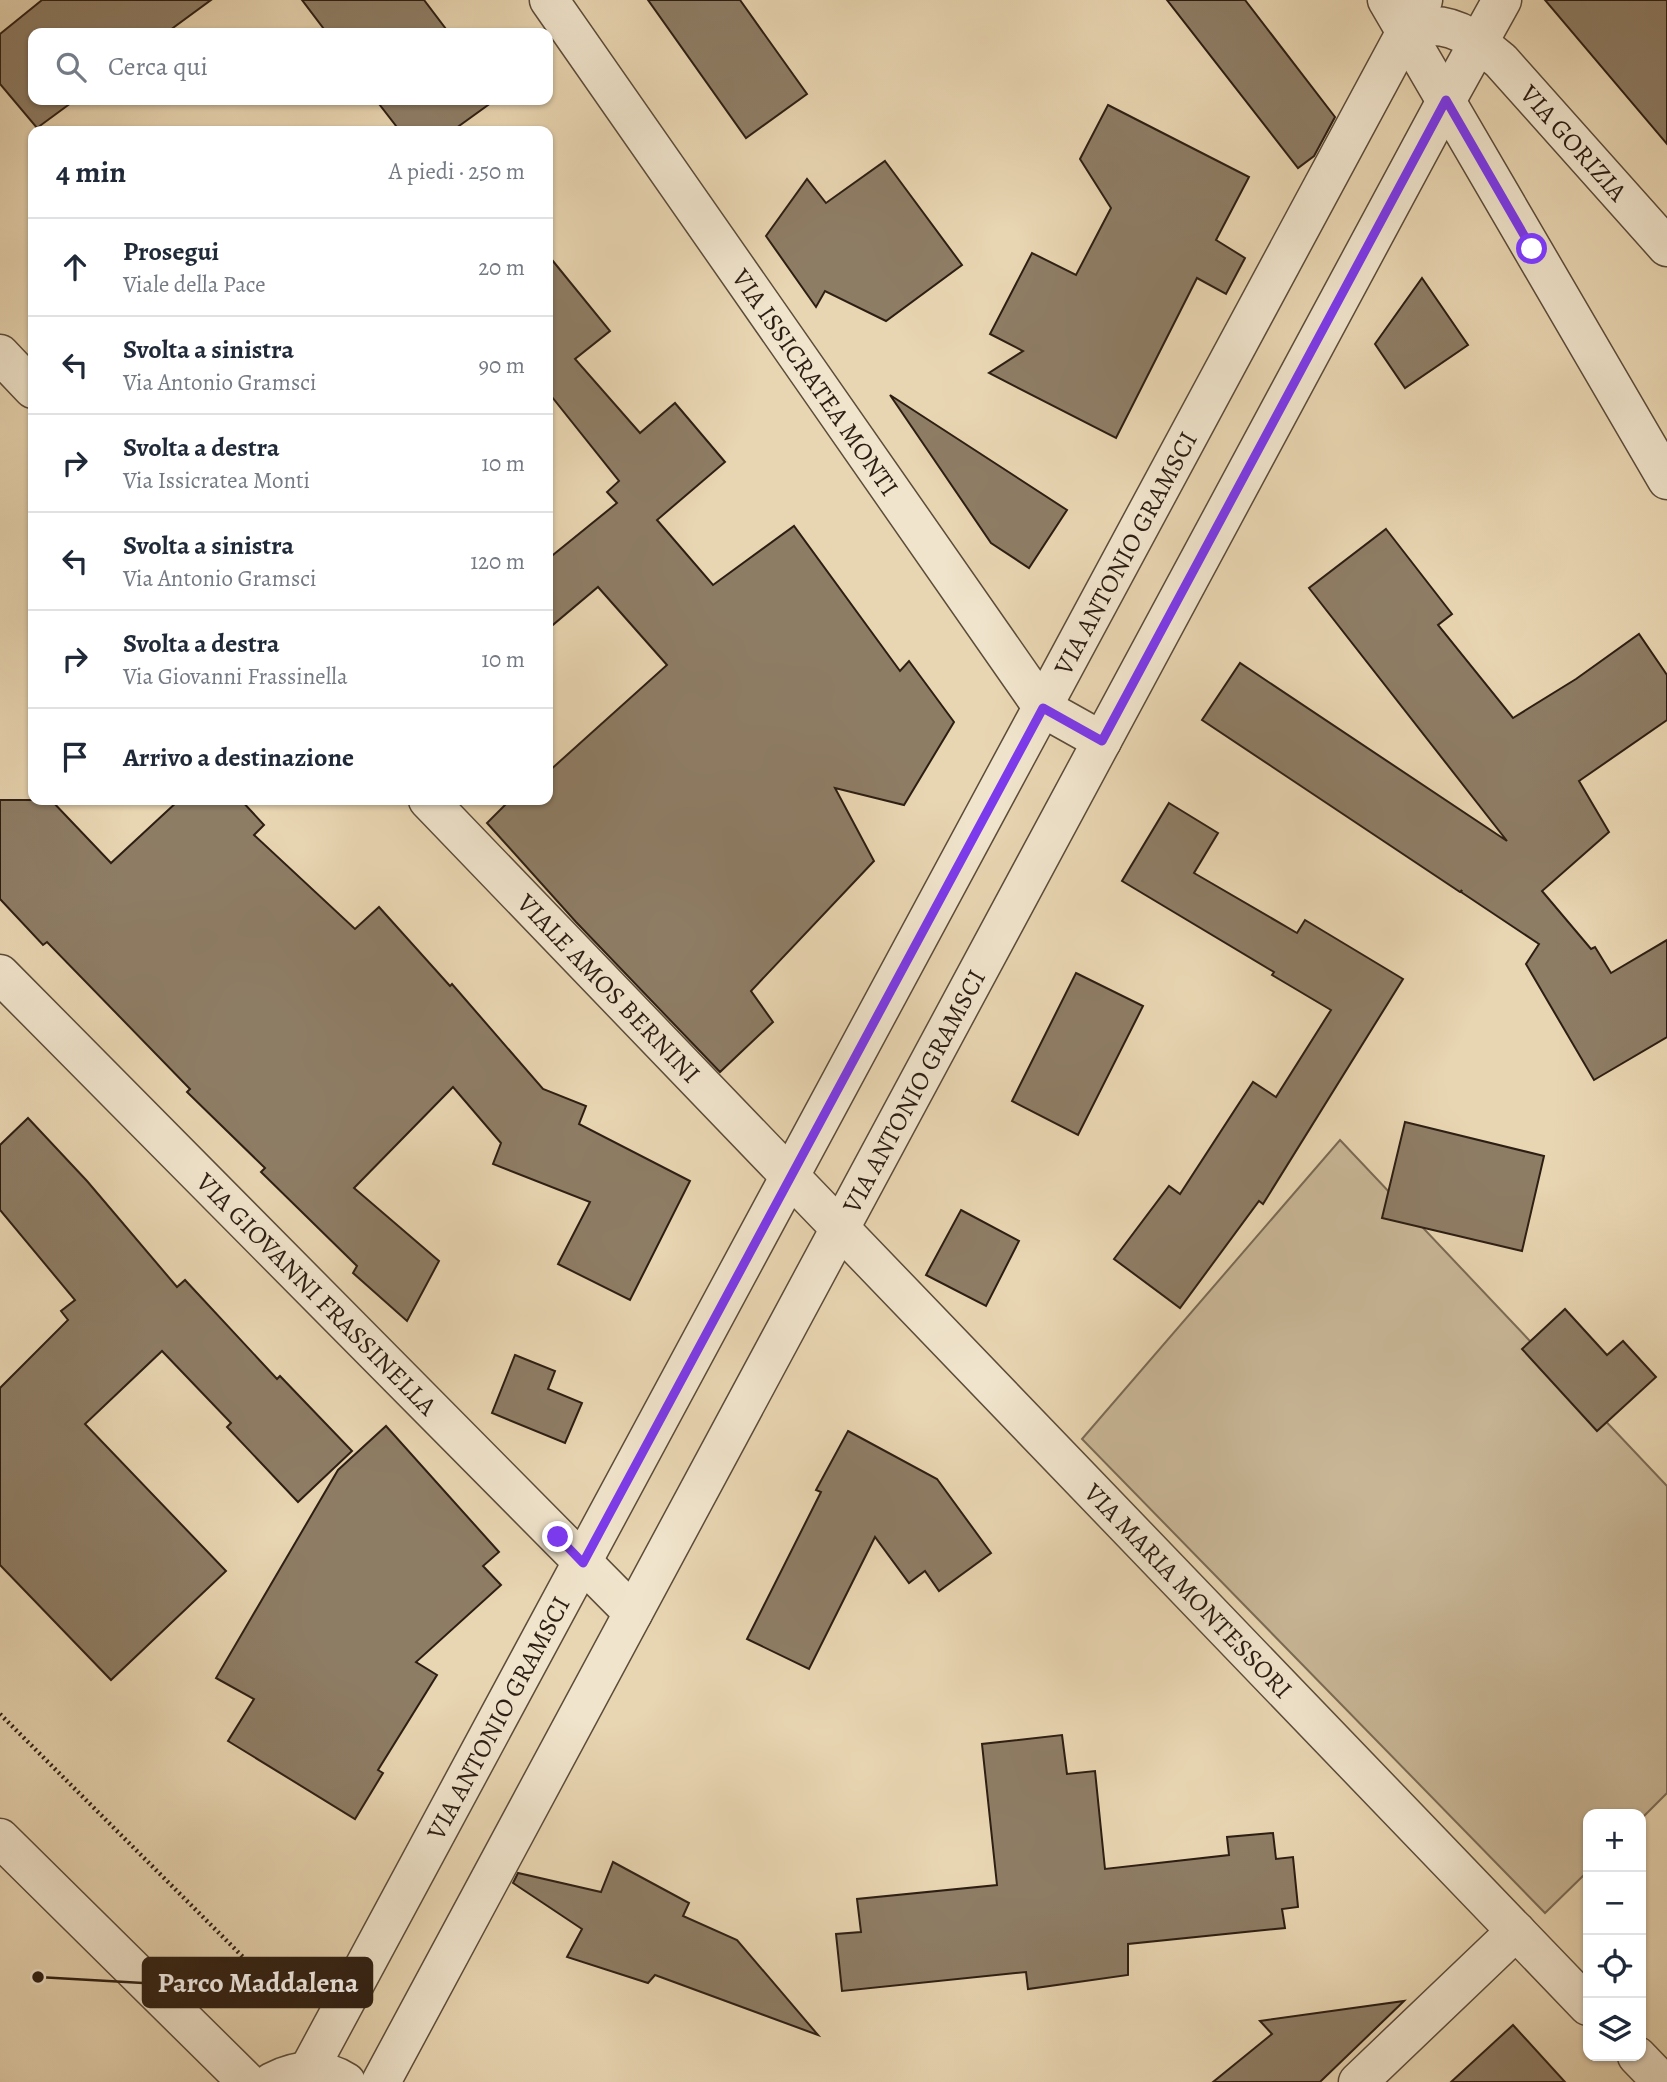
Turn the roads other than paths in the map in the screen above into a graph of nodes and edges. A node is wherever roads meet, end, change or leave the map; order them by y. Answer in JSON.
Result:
{"nodes":[{"id":1,"x":549,"y":0,"type":"edge"},
{"id":2,"x":1387,"y":0,"type":"edge"},
{"id":3,"x":1423,"y":0,"type":"edge"},
{"id":4,"x":1502,"y":0,"type":"edge"},
{"id":5,"x":1407,"y":34,"type":"junction"},
{"id":6,"x":1479,"y":41,"type":"junction"},
{"id":7,"x":1446,"y":100,"type":"junction"},
{"id":8,"x":1667,"y":247,"type":"edge"},
{"id":9,"x":0,"y":354,"type":"edge"},
{"id":10,"x":28,"y":383,"type":"edge"},
{"id":11,"x":1667,"y":480,"type":"edge"},
{"id":12,"x":1043,"y":708,"type":"junction"},
{"id":13,"x":1102,"y":741,"type":"junction"},
{"id":14,"x":433,"y":805,"type":"edge"},
{"id":15,"x":7,"y":993,"type":"edge"},
{"id":16,"x":790,"y":1177,"type":"junction"},
{"id":17,"x":840,"y":1227,"type":"junction"},
{"id":18,"x":583,"y":1563,"type":"junction"},
{"id":19,"x":633,"y":1613,"type":"junction"},
{"id":20,"x":0,"y":1838,"type":"edge"},
{"id":21,"x":1516,"y":1931,"type":"junction"},
{"id":22,"x":1583,"y":2001,"type":"edge"},
{"id":23,"x":317,"y":2055,"type":"junction"},
{"id":24,"x":1642,"y":2061,"type":"edge"},
{"id":25,"x":247,"y":2082,"type":"edge"},
{"id":26,"x":272,"y":2082,"type":"edge"},
{"id":27,"x":346,"y":2082,"type":"edge"},
{"id":28,"x":381,"y":2082,"type":"edge"},
{"id":29,"x":1359,"y":2082,"type":"edge"},
{"id":30,"x":1662,"y":2082,"type":"edge"}],
"edges":[{"from":1,"to":12,"type":"street","name":"VIA ISSICRATEA MONTI"},
{"from":2,"to":5,"type":"street"},
{"from":3,"to":5,"type":"street","name":"VIA ANTONIO GRAMSCI"},
{"from":4,"to":6,"type":"street","name":"VIA ANTONIO GRAMSCI"},
{"from":5,"to":6,"type":"street"},
{"from":5,"to":7,"type":"street"},
{"from":5,"to":12,"type":"street","name":"VIA ANTONIO GRAMSCI"},
{"from":6,"to":7,"type":"street","name":"VIA ANTONIO GRAMSCI"},
{"from":6,"to":8,"type":"street","name":"VIA GORIZIA"},
{"from":7,"to":11,"type":"street"},
{"from":7,"to":13,"type":"street","name":"VIA ANTONIO GRAMSCI"},
{"from":9,"to":10,"type":"street"},
{"from":12,"to":13,"type":"street","name":"VIA ISSICRATEA MONTI"},
{"from":12,"to":16,"type":"street","name":"VIA ANTONIO GRAMSCI"},
{"from":13,"to":17,"type":"street","name":"VIA ANTONIO GRAMSCI"},
{"from":14,"to":16,"type":"street","name":"VIALE AMOS BERNINI"},
{"from":15,"to":18,"type":"street","name":"VIA GIOVANNI FRASSINELLA"},
{"from":16,"to":17,"type":"street","name":"VIA MARIA MONTESSORI"},
{"from":16,"to":18,"type":"street","name":"VIA ANTONIO GRAMSCI"},
{"from":17,"to":19,"type":"street","name":"VIA ANTONIO GRAMSCI"},
{"from":17,"to":21,"type":"street","name":"VIA MARIA MONTESSORI"},
{"from":18,"to":19,"type":"street","name":"VIA GIOVANNI FRASSINELLA"},
{"from":18,"to":23,"type":"street","name":"VIA ANTONIO GRAMSCI"},
{"from":19,"to":28,"type":"street","name":"VIA ANTONIO GRAMSCI"},
{"from":20,"to":25,"type":"street"},
{"from":21,"to":22,"type":"street","name":"VIA MARIA MONTESSORI"},
{"from":21,"to":29,"type":"street"},
{"from":23,"to":26,"type":"street"},
{"from":23,"to":27,"type":"street"},
{"from":24,"to":30,"type":"street"}]}
